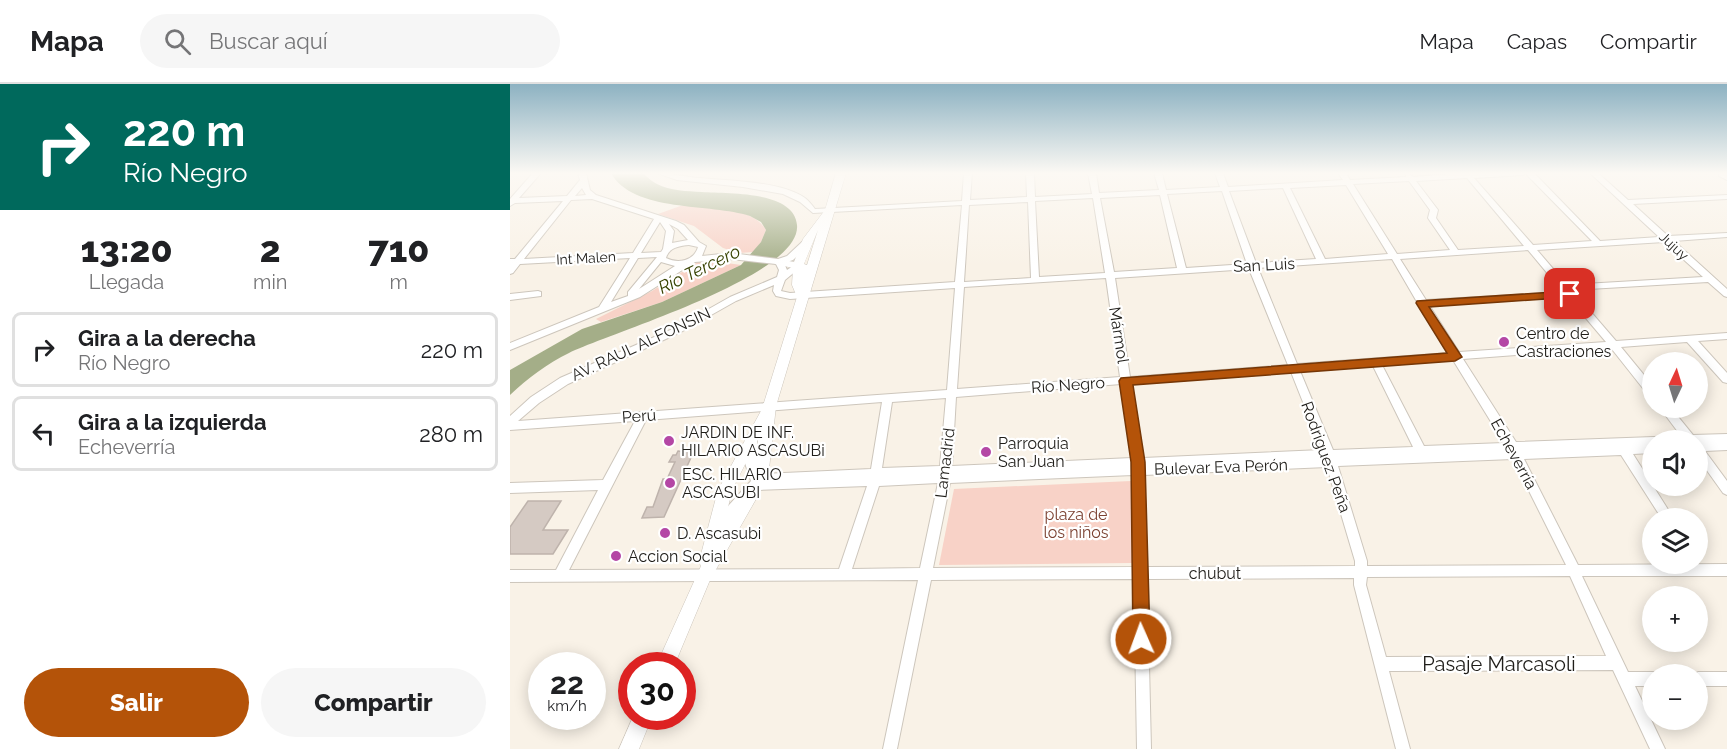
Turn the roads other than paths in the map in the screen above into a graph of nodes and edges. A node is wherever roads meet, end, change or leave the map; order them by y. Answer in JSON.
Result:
{"nodes":[{"id":1,"x":564,"y":204,"type":"edge"},
{"id":2,"x":613,"y":204,"type":"edge"},
{"id":3,"x":807,"y":204,"type":"edge"},
{"id":4,"x":831,"y":204,"type":"edge"},
{"id":5,"x":950,"y":204,"type":"edge"},
{"id":6,"x":966,"y":204,"type":"edge"},
{"id":7,"x":1031,"y":204,"type":"edge"},
{"id":8,"x":1097,"y":204,"type":"edge"},
{"id":9,"x":1165,"y":204,"type":"edge"},
{"id":10,"x":1230,"y":204,"type":"edge"},
{"id":11,"x":1294,"y":204,"type":"edge"},
{"id":12,"x":1361,"y":204,"type":"edge"},
{"id":13,"x":1430,"y":204,"type":"edge"},
{"id":14,"x":1493,"y":204,"type":"edge"},
{"id":15,"x":1561,"y":204,"type":"edge"},
{"id":16,"x":1628,"y":204,"type":"edge"},
{"id":17,"x":813,"y":211,"type":"junction"},
{"id":18,"x":828,"y":212,"type":"junction"},
{"id":19,"x":660,"y":220,"type":"junction"},
{"id":20,"x":814,"y":225,"type":"junction"},
{"id":21,"x":1727,"y":235,"type":"edge"},
{"id":22,"x":1667,"y":239,"type":"junction"},
{"id":23,"x":806,"y":243,"type":"junction"},
{"id":24,"x":1599,"y":243,"type":"junction"},
{"id":25,"x":698,"y":244,"type":"junction"},
{"id":26,"x":1530,"y":248,"type":"junction"},
{"id":27,"x":664,"y":253,"type":"junction"},
{"id":28,"x":1456,"y":253,"type":"junction"},
{"id":29,"x":635,"y":256,"type":"junction"},
{"id":30,"x":731,"y":256,"type":"junction"},
{"id":31,"x":1393,"y":257,"type":"junction"},
{"id":32,"x":690,"y":260,"type":"junction"},
{"id":33,"x":514,"y":262,"type":"edge"},
{"id":34,"x":779,"y":262,"type":"junction"},
{"id":35,"x":1322,"y":262,"type":"junction"},
{"id":36,"x":799,"y":265,"type":"junction"},
{"id":37,"x":1252,"y":265,"type":"junction"},
{"id":38,"x":510,"y":270,"type":"edge"},
{"id":39,"x":1182,"y":270,"type":"junction"},
{"id":40,"x":1110,"y":274,"type":"junction"},
{"id":41,"x":780,"y":279,"type":"junction"},
{"id":42,"x":1035,"y":279,"type":"junction"},
{"id":43,"x":1710,"y":279,"type":"junction"},
{"id":44,"x":960,"y":284,"type":"junction"},
{"id":45,"x":804,"y":290,"type":"junction"},
{"id":46,"x":1568,"y":291,"type":"junction"},
{"id":47,"x":538,"y":294,"type":"dead end"},
{"id":48,"x":1727,"y":294,"type":"edge"},
{"id":49,"x":510,"y":297,"type":"edge"},
{"id":50,"x":625,"y":300,"type":"junction"},
{"id":51,"x":1421,"y":303,"type":"junction"},
{"id":52,"x":602,"y":311,"type":"junction"},
{"id":53,"x":1727,"y":336,"type":"edge"},
{"id":54,"x":510,"y":337,"type":"edge"},
{"id":55,"x":526,"y":339,"type":"junction"},
{"id":56,"x":1690,"y":339,"type":"junction"},
{"id":57,"x":1614,"y":345,"type":"junction"},
{"id":58,"x":510,"y":347,"type":"edge"},
{"id":59,"x":1455,"y":357,"type":"junction"},
{"id":60,"x":1376,"y":362,"type":"junction"},
{"id":61,"x":1293,"y":368,"type":"junction"},
{"id":62,"x":1642,"y":379,"type":"edge"},
{"id":63,"x":1727,"y":379,"type":"edge"},
{"id":64,"x":1126,"y":381,"type":"junction"},
{"id":65,"x":953,"y":392,"type":"junction"},
{"id":66,"x":888,"y":397,"type":"junction"},
{"id":67,"x":769,"y":406,"type":"junction"},
{"id":68,"x":643,"y":416,"type":"junction"},
{"id":69,"x":1673,"y":418,"type":"edge"},
{"id":70,"x":510,"y":422,"type":"edge"},
{"id":71,"x":510,"y":426,"type":"edge"},
{"id":72,"x":1683,"y":430,"type":"edge"},
{"id":73,"x":752,"y":437,"type":"junction"},
{"id":74,"x":1727,"y":438,"type":"edge"},
{"id":75,"x":1708,"y":441,"type":"edge"},
{"id":76,"x":1642,"y":442,"type":"edge"},
{"id":77,"x":1708,"y":445,"type":"edge"},
{"id":78,"x":1727,"y":446,"type":"edge"},
{"id":79,"x":1642,"y":449,"type":"edge"},
{"id":80,"x":1420,"y":450,"type":"junction"},
{"id":81,"x":1514,"y":450,"type":"junction"},
{"id":82,"x":1624,"y":450,"type":"junction"},
{"id":83,"x":1330,"y":458,"type":"junction"},
{"id":84,"x":1708,"y":464,"type":"edge"},
{"id":85,"x":1138,"y":466,"type":"junction"},
{"id":86,"x":945,"y":474,"type":"junction"},
{"id":87,"x":875,"y":476,"type":"junction"},
{"id":88,"x":759,"y":482,"type":"junction"},
{"id":89,"x":607,"y":485,"type":"junction"},
{"id":90,"x":510,"y":488,"type":"edge"},
{"id":91,"x":1727,"y":490,"type":"edge"},
{"id":92,"x":1661,"y":508,"type":"edge"},
{"id":93,"x":714,"y":535,"type":"junction"},
{"id":94,"x":1708,"y":568,"type":"edge"},
{"id":95,"x":1642,"y":569,"type":"edge"},
{"id":96,"x":1727,"y":570,"type":"edge"},
{"id":97,"x":1575,"y":571,"type":"junction"},
{"id":98,"x":844,"y":573,"type":"junction"},
{"id":99,"x":927,"y":573,"type":"junction"},
{"id":100,"x":1140,"y":573,"type":"junction"},
{"id":101,"x":1361,"y":573,"type":"junction"},
{"id":102,"x":510,"y":576,"type":"edge"},
{"id":103,"x":559,"y":576,"type":"junction"},
{"id":104,"x":704,"y":576,"type":"junction"},
{"id":105,"x":671,"y":652,"type":"edge"},
{"id":106,"x":1617,"y":663,"type":"junction"},
{"id":107,"x":1381,"y":664,"type":"junction"},
{"id":108,"x":1625,"y":679,"type":"junction"},
{"id":109,"x":1642,"y":679,"type":"edge"},
{"id":110,"x":1708,"y":679,"type":"edge"},
{"id":111,"x":1727,"y":679,"type":"edge"},
{"id":112,"x":637,"y":730,"type":"edge"},
{"id":113,"x":629,"y":749,"type":"edge"},
{"id":114,"x":890,"y":749,"type":"edge"},
{"id":115,"x":1144,"y":749,"type":"edge"},
{"id":116,"x":1403,"y":749,"type":"edge"},
{"id":117,"x":1658,"y":749,"type":"edge"}],
"edges":[{"from":1,"to":33,"type":"street"},
{"from":2,"to":19,"type":"street"},
{"from":3,"to":17,"type":"street"},
{"from":4,"to":18,"type":"main road"},
{"from":5,"to":18,"type":"street"},
{"from":6,"to":44,"type":"street","name":"Lamadrid"},
{"from":7,"to":42,"type":"street"},
{"from":8,"to":40,"type":"street","name":"Mármol"},
{"from":9,"to":39,"type":"street"},
{"from":10,"to":37,"type":"street","name":"Rodriguez Peña"},
{"from":11,"to":35,"type":"street"},
{"from":12,"to":31,"type":"street","name":"Echeverría"},
{"from":13,"to":28,"type":"street"},
{"from":14,"to":26,"type":"street"},
{"from":15,"to":24,"type":"street"},
{"from":16,"to":22,"type":"street","name":"Jujuy"},
{"from":17,"to":18,"type":"street"},
{"from":17,"to":20,"type":"street"},
{"from":18,"to":20,"type":"main road"},
{"from":18,"to":45,"type":"main road"},
{"from":19,"to":25,"type":"street"},
{"from":19,"to":27,"type":"street"},
{"from":19,"to":29,"type":"street"},
{"from":20,"to":23,"type":"main road"},
{"from":21,"to":22,"type":"street","name":"San Luis"},
{"from":22,"to":24,"type":"street","name":"San Luis"},
{"from":22,"to":43,"type":"street","name":"Jujuy"},
{"from":23,"to":34,"type":"street"},
{"from":23,"to":36,"type":"main road"},
{"from":24,"to":26,"type":"street","name":"San Luis"},
{"from":25,"to":27,"type":"street"},
{"from":25,"to":30,"type":"street"},
{"from":25,"to":32,"type":"street"},
{"from":26,"to":28,"type":"street","name":"San Luis"},
{"from":26,"to":46,"type":"street"},
{"from":27,"to":29,"type":"street","name":"Int Malen"},
{"from":27,"to":32,"type":"street"},
{"from":27,"to":50,"type":"street"},
{"from":28,"to":31,"type":"street","name":"San Luis"},
{"from":29,"to":33,"type":"street","name":"Int Malen"},
{"from":29,"to":52,"type":"street"},
{"from":30,"to":32,"type":"street"},
{"from":30,"to":34,"type":"street"},
{"from":31,"to":35,"type":"street","name":"San Luis"},
{"from":31,"to":51,"type":"street","name":"Echeverría"},
{"from":32,"to":50,"type":"street"},
{"from":33,"to":38,"type":"street"},
{"from":34,"to":36,"type":"main road"},
{"from":34,"to":41,"type":"street"},
{"from":35,"to":37,"type":"street","name":"San Luis"},
{"from":36,"to":41,"type":"street","name":"AV. RAUL ALFONSIN"},
{"from":36,"to":45,"type":"main road"},
{"from":37,"to":39,"type":"street","name":"San Luis"},
{"from":37,"to":61,"type":"street","name":"Rodriguez Peña"},
{"from":39,"to":40,"type":"street","name":"San Luis"},
{"from":40,"to":42,"type":"street","name":"San Luis"},
{"from":40,"to":64,"type":"street","name":"Mármol"},
{"from":41,"to":45,"type":"street"},
{"from":41,"to":70,"type":"street","name":"AV. RAUL ALFONSIN"},
{"from":42,"to":44,"type":"street","name":"San Luis"},
{"from":43,"to":46,"type":"street"},
{"from":43,"to":48,"type":"street","name":"Jujuy"},
{"from":44,"to":45,"type":"street","name":"San Luis"},
{"from":44,"to":65,"type":"street","name":"Lamadrid"},
{"from":45,"to":67,"type":"main road"},
{"from":46,"to":51,"type":"street"},
{"from":46,"to":57,"type":"street"},
{"from":47,"to":49,"type":"street"},
{"from":50,"to":52,"type":"street"},
{"from":51,"to":59,"type":"street","name":"Echeverría"},
{"from":52,"to":55,"type":"street"},
{"from":53,"to":56,"type":"street","name":"Río Negro"},
{"from":54,"to":55,"type":"street"},
{"from":55,"to":58,"type":"street"},
{"from":56,"to":57,"type":"street","name":"Río Negro"},
{"from":56,"to":63,"type":"street"},
{"from":57,"to":59,"type":"street","name":"Río Negro"},
{"from":57,"to":62,"type":"street"},
{"from":59,"to":60,"type":"street","name":"Río Negro"},
{"from":59,"to":81,"type":"street","name":"Echeverría"},
{"from":60,"to":61,"type":"street","name":"Río Negro"},
{"from":60,"to":80,"type":"street"},
{"from":61,"to":64,"type":"street","name":"Río Negro"},
{"from":61,"to":83,"type":"street","name":"Rodriguez Peña"},
{"from":64,"to":65,"type":"street","name":"Río Negro"},
{"from":64,"to":85,"type":"street","name":"Mármol"},
{"from":65,"to":66,"type":"street","name":"Río Negro"},
{"from":65,"to":86,"type":"street","name":"Lamadrid"},
{"from":66,"to":67,"type":"street","name":"Río Negro"},
{"from":66,"to":87,"type":"street"},
{"from":67,"to":68,"type":"street","name":"Perú"},
{"from":67,"to":73,"type":"main road"},
{"from":67,"to":88,"type":"main road"},
{"from":68,"to":71,"type":"street","name":"Perú"},
{"from":68,"to":89,"type":"street"},
{"from":69,"to":72,"type":"street"},
{"from":73,"to":88,"type":"street"},
{"from":73,"to":93,"type":"main road"},
{"from":74,"to":75,"type":"street","name":"Bulevar Eva Perón"},
{"from":76,"to":81,"type":"street","name":"Bulevar Eva Perón"},
{"from":77,"to":78,"type":"street","name":"Bulevar Eva Perón"},
{"from":79,"to":82,"type":"street","name":"Bulevar Eva Perón"},
{"from":80,"to":81,"type":"street","name":"Bulevar Eva Perón"},
{"from":80,"to":83,"type":"street","name":"Bulevar Eva Perón"},
{"from":81,"to":82,"type":"street","name":"Bulevar Eva Perón"},
{"from":81,"to":83,"type":"street","name":"Bulevar Eva Perón"},
{"from":81,"to":97,"type":"street","name":"Echeverría"},
{"from":82,"to":92,"type":"street"},
{"from":83,"to":85,"type":"street","name":"Bulevar Eva Perón"},
{"from":83,"to":101,"type":"street","name":"Rodriguez Peña"},
{"from":84,"to":91,"type":"street"},
{"from":85,"to":86,"type":"street","name":"Bulevar Eva Perón"},
{"from":85,"to":100,"type":"street","name":"Mármol"},
{"from":86,"to":87,"type":"street","name":"Bulevar Eva Perón"},
{"from":86,"to":99,"type":"street","name":"Lamadrid"},
{"from":87,"to":88,"type":"street","name":"Bulevar Eva Perón"},
{"from":87,"to":98,"type":"street"},
{"from":88,"to":93,"type":"street"},
{"from":88,"to":104,"type":"main road"},
{"from":89,"to":90,"type":"street"},
{"from":89,"to":103,"type":"street"},
{"from":93,"to":104,"type":"main road"},
{"from":94,"to":96,"type":"street","name":"chubut"},
{"from":95,"to":97,"type":"street","name":"chubut"},
{"from":97,"to":101,"type":"street","name":"chubut"},
{"from":97,"to":106,"type":"street","name":"Echeverría"},
{"from":98,"to":99,"type":"street","name":"chubut"},
{"from":98,"to":104,"type":"street","name":"chubut"},
{"from":99,"to":100,"type":"street","name":"chubut"},
{"from":99,"to":114,"type":"street","name":"Lamadrid"},
{"from":100,"to":101,"type":"street","name":"chubut"},
{"from":100,"to":115,"type":"street","name":"Mármol"},
{"from":101,"to":107,"type":"street","name":"Rodriguez Peña"},
{"from":102,"to":103,"type":"street","name":"chubut"},
{"from":103,"to":104,"type":"street","name":"chubut"},
{"from":104,"to":105,"type":"main road"},
{"from":106,"to":107,"type":"street","name":"Pasaje Marcasoli"},
{"from":106,"to":108,"type":"street","name":"Echeverría"},
{"from":107,"to":116,"type":"street","name":"Rodriguez Peña"},
{"from":108,"to":109,"type":"street"},
{"from":108,"to":117,"type":"street","name":"Echeverría"},
{"from":110,"to":111,"type":"street"},
{"from":112,"to":113,"type":"main road"}]}
